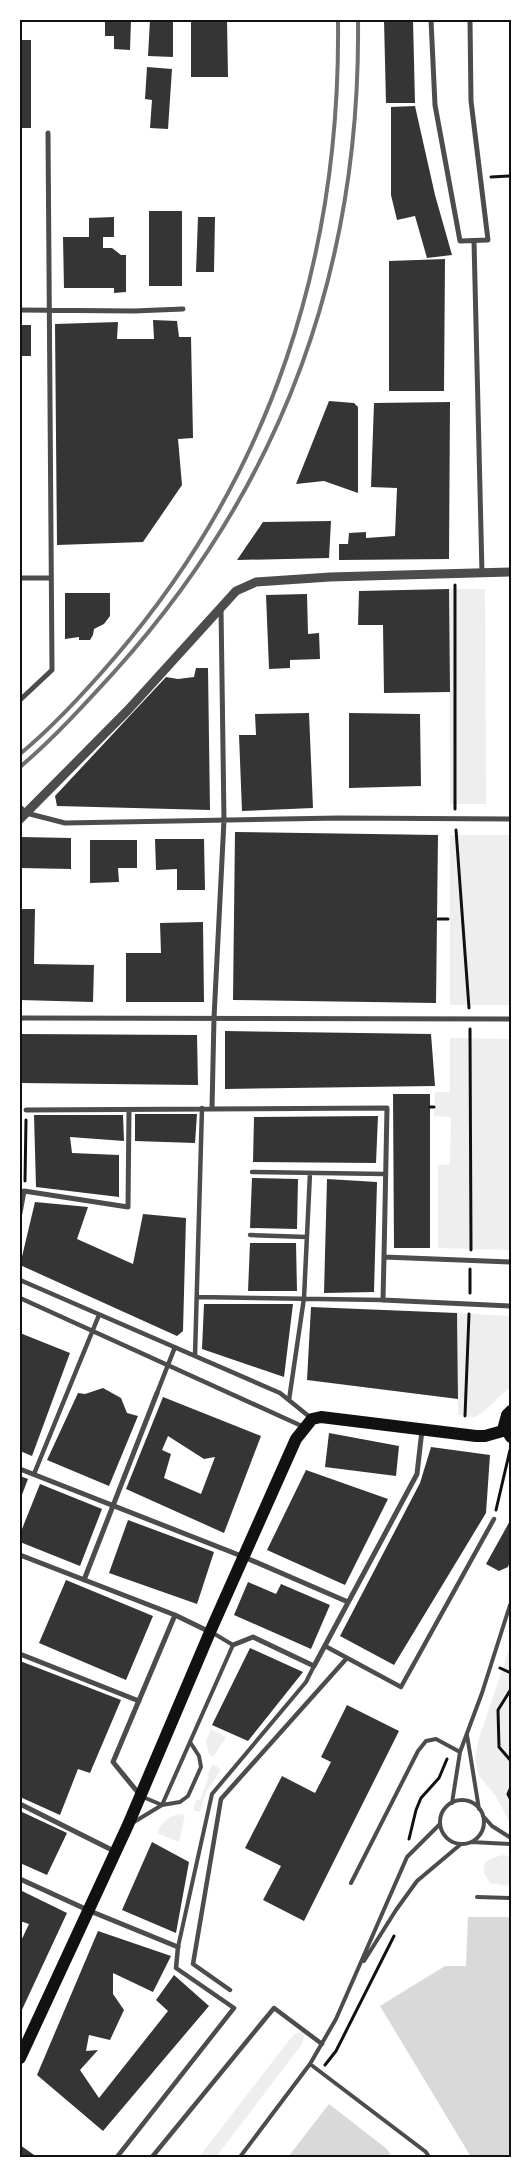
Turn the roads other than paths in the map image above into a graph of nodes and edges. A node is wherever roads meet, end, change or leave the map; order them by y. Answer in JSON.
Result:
{"nodes":[{"id":1,"x":430,"y":20,"type":"edge"},
{"id":2,"x":470,"y":20,"type":"edge"},
{"id":3,"x":48,"y":133,"type":"dead end"},
{"id":4,"x":474,"y":241,"type":"junction"},
{"id":5,"x":183,"y":309,"type":"dead end"},
{"id":6,"x":20,"y":310,"type":"edge"},
{"id":7,"x":51,"y":310,"type":"junction"},
{"id":8,"x":511,"y":572,"type":"edge"},
{"id":9,"x":482,"y":574,"type":"junction"},
{"id":10,"x":20,"y":578,"type":"edge"},
{"id":11,"x":50,"y":578,"type":"junction"},
{"id":12,"x":221,"y":608,"type":"junction"},
{"id":13,"x":20,"y":700,"type":"edge"},
{"id":14,"x":22,"y":813,"type":"edge"},
{"id":15,"x":511,"y":819,"type":"edge"},
{"id":16,"x":224,"y":820,"type":"junction"},
{"id":17,"x":20,"y":1018,"type":"edge"},
{"id":18,"x":214,"y":1018,"type":"junction"},
{"id":19,"x":511,"y":1019,"type":"edge"},
{"id":20,"x":202,"y":1108,"type":"junction"},
{"id":21,"x":212,"y":1108,"type":"junction"},
{"id":22,"x":26,"y":1110,"type":"road end"},
{"id":23,"x":129,"y":1110,"type":"junction"},
{"id":24,"x":252,"y":1172,"type":"dead end"},
{"id":25,"x":310,"y":1173,"type":"junction"},
{"id":26,"x":385,"y":1174,"type":"junction"},
{"id":27,"x":20,"y":1213,"type":"edge"},
{"id":28,"x":250,"y":1235,"type":"dead end"},
{"id":29,"x":307,"y":1237,"type":"junction"},
{"id":30,"x":384,"y":1257,"type":"junction"},
{"id":31,"x":511,"y":1262,"type":"edge"},
{"id":32,"x":20,"y":1280,"type":"edge"},
{"id":33,"x":198,"y":1297,"type":"junction"},
{"id":34,"x":20,"y":1298,"type":"edge"},
{"id":35,"x":304,"y":1298,"type":"junction"},
{"id":36,"x":382,"y":1300,"type":"junction"},
{"id":37,"x":511,"y":1306,"type":"edge"},
{"id":38,"x":100,"y":1314,"type":"junction"},
{"id":39,"x":93,"y":1331,"type":"junction"},
{"id":40,"x":175,"y":1347,"type":"junction"},
{"id":41,"x":195,"y":1356,"type":"junction"},
{"id":42,"x":168,"y":1365,"type":"junction"},
{"id":43,"x":157,"y":1393,"type":"joint"},
{"id":44,"x":289,"y":1400,"type":"junction"},
{"id":45,"x":511,"y":1411,"type":"edge"},
{"id":46,"x":309,"y":1423,"type":"junction"},
{"id":47,"x":422,"y":1430,"type":"junction"},
{"id":48,"x":508,"y":1434,"type":"edge"},
{"id":49,"x":20,"y":1469,"type":"edge"},
{"id":50,"x":34,"y":1474,"type":"junction"},
{"id":51,"x":113,"y":1505,"type":"junction"},
{"id":52,"x":494,"y":1519,"type":"road end"},
{"id":53,"x":20,"y":1554,"type":"edge"},
{"id":54,"x":244,"y":1557,"type":"junction"},
{"id":55,"x":84,"y":1580,"type":"junction"},
{"id":56,"x":348,"y":1602,"type":"junction"},
{"id":57,"x":511,"y":1604,"type":"edge"},
{"id":58,"x":175,"y":1616,"type":"junction"},
{"id":59,"x":210,"y":1632,"type":"junction"},
{"id":60,"x":233,"y":1645,"type":"junction"},
{"id":61,"x":325,"y":1646,"type":"junction"},
{"id":62,"x":20,"y":1654,"type":"edge"},
{"id":63,"x":347,"y":1658,"type":"junction"},
{"id":64,"x":314,"y":1666,"type":"junction"},
{"id":65,"x":139,"y":1701,"type":"junction"},
{"id":66,"x":467,"y":1735,"type":"junction"},
{"id":67,"x":190,"y":1742,"type":"junction"},
{"id":68,"x":460,"y":1752,"type":"junction"},
{"id":69,"x":141,"y":1796,"type":"junction"},
{"id":70,"x":452,"y":1803,"type":"junction"},
{"id":71,"x":20,"y":1804,"type":"edge"},
{"id":72,"x":162,"y":1805,"type":"junction"},
{"id":73,"x":479,"y":1809,"type":"junction"},
{"id":74,"x":482,"y":1815,"type":"junction"},
{"id":75,"x":440,"y":1824,"type":"junction"},
{"id":76,"x":128,"y":1825,"type":"junction"},
{"id":77,"x":511,"y":1838,"type":"edge"},
{"id":78,"x":471,"y":1842,"type":"junction"},
{"id":79,"x":461,"y":1844,"type":"junction"},
{"id":80,"x":511,"y":1844,"type":"edge"},
{"id":81,"x":116,"y":1852,"type":"junction"},
{"id":82,"x":20,"y":1879,"type":"edge"},
{"id":83,"x":351,"y":1883,"type":"dead end"},
{"id":84,"x":477,"y":1898,"type":"dead end"},
{"id":85,"x":511,"y":1898,"type":"edge"},
{"id":86,"x":90,"y":1911,"type":"junction"},
{"id":87,"x":178,"y":1947,"type":"junction"},
{"id":88,"x":358,"y":1971,"type":"junction"},
{"id":89,"x":230,"y":1990,"type":"dead end"},
{"id":90,"x":322,"y":2044,"type":"junction"},
{"id":91,"x":20,"y":2058,"type":"edge"},
{"id":92,"x":310,"y":2064,"type":"junction"},
{"id":93,"x":117,"y":2157,"type":"edge"},
{"id":94,"x":152,"y":2157,"type":"edge"},
{"id":95,"x":240,"y":2157,"type":"edge"},
{"id":96,"x":429,"y":2157,"type":"edge"}],
"edges":[{"from":1,"to":4,"type":"street"},
{"from":2,"to":4,"type":"street"},
{"from":3,"to":7,"type":"street"},
{"from":4,"to":9,"type":"street"},
{"from":5,"to":7,"type":"street"},
{"from":6,"to":7,"type":"street"},
{"from":7,"to":11,"type":"street"},
{"from":8,"to":9,"type":"street"},
{"from":9,"to":12,"type":"street"},
{"from":10,"to":11,"type":"street"},
{"from":11,"to":13,"type":"street"},
{"from":12,"to":14,"type":"street"},
{"from":12,"to":16,"type":"street"},
{"from":14,"to":16,"type":"street"},
{"from":15,"to":16,"type":"street"},
{"from":16,"to":18,"type":"street"},
{"from":17,"to":18,"type":"street"},
{"from":18,"to":19,"type":"street"},
{"from":18,"to":21,"type":"street"},
{"from":20,"to":21,"type":"street"},
{"from":20,"to":23,"type":"street"},
{"from":20,"to":33,"type":"street"},
{"from":21,"to":26,"type":"street"},
{"from":22,"to":23,"type":"street"},
{"from":23,"to":27,"type":"street"},
{"from":24,"to":25,"type":"street"},
{"from":25,"to":26,"type":"street"},
{"from":25,"to":29,"type":"street"},
{"from":26,"to":30,"type":"street"},
{"from":28,"to":29,"type":"street"},
{"from":29,"to":35,"type":"street"},
{"from":30,"to":31,"type":"street"},
{"from":30,"to":36,"type":"street"},
{"from":32,"to":38,"type":"street"},
{"from":33,"to":35,"type":"street"},
{"from":33,"to":41,"type":"street"},
{"from":34,"to":39,"type":"street"},
{"from":35,"to":36,"type":"street"},
{"from":35,"to":44,"type":"street"},
{"from":36,"to":37,"type":"street"},
{"from":38,"to":39,"type":"street"},
{"from":38,"to":40,"type":"street"},
{"from":39,"to":42,"type":"street"},
{"from":39,"to":50,"type":"street"},
{"from":40,"to":41,"type":"street"},
{"from":40,"to":42,"type":"street"},
{"from":41,"to":44,"type":"street"},
{"from":42,"to":43,"type":"street"},
{"from":42,"to":46,"type":"street"},
{"from":43,"to":51,"type":"street"},
{"from":44,"to":46,"type":"street"},
{"from":45,"to":48,"type":"main road"},
{"from":46,"to":47,"type":"main road"},
{"from":46,"to":54,"type":"main road"},
{"from":47,"to":48,"type":"main road"},
{"from":47,"to":56,"type":"street"},
{"from":49,"to":50,"type":"street"},
{"from":50,"to":51,"type":"street"},
{"from":51,"to":54,"type":"street"},
{"from":51,"to":55,"type":"street"},
{"from":52,"to":63,"type":"street"},
{"from":53,"to":55,"type":"street"},
{"from":54,"to":56,"type":"street"},
{"from":54,"to":59,"type":"main road"},
{"from":55,"to":58,"type":"street"},
{"from":56,"to":61,"type":"street"},
{"from":57,"to":66,"type":"lane"},
{"from":58,"to":59,"type":"street"},
{"from":58,"to":65,"type":"street"},
{"from":59,"to":60,"type":"lane"},
{"from":59,"to":69,"type":"main road"},
{"from":60,"to":64,"type":"street"},
{"from":60,"to":67,"type":"lane"},
{"from":61,"to":63,"type":"street"},
{"from":61,"to":64,"type":"street"},
{"from":62,"to":65,"type":"street"},
{"from":63,"to":89,"type":"street"},
{"from":64,"to":87,"type":"lane"},
{"from":65,"to":69,"type":"street"},
{"from":66,"to":68,"type":"lane"},
{"from":66,"to":73,"type":"lane"},
{"from":67,"to":72,"type":"lane"},
{"from":67,"to":72,"type":"lane"},
{"from":68,"to":70,"type":"lane"},
{"from":68,"to":83,"type":"lane"},
{"from":69,"to":72,"type":"lane"},
{"from":69,"to":76,"type":"main road"},
{"from":70,"to":73,"type":"lane"},
{"from":70,"to":75,"type":"lane"},
{"from":71,"to":81,"type":"street"},
{"from":72,"to":76,"type":"lane"},
{"from":73,"to":74,"type":"lane"},
{"from":74,"to":77,"type":"lane"},
{"from":74,"to":78,"type":"lane"},
{"from":75,"to":79,"type":"lane"},
{"from":75,"to":88,"type":"lane"},
{"from":76,"to":81,"type":"main road"},
{"from":78,"to":79,"type":"lane"},
{"from":78,"to":80,"type":"lane"},
{"from":79,"to":88,"type":"lane"},
{"from":81,"to":86,"type":"main road"},
{"from":82,"to":86,"type":"street"},
{"from":84,"to":85,"type":"lane"},
{"from":86,"to":87,"type":"street"},
{"from":86,"to":91,"type":"main road"},
{"from":87,"to":93,"type":"street"},
{"from":88,"to":90,"type":"lane"},
{"from":90,"to":92,"type":"lane"},
{"from":90,"to":94,"type":"street"},
{"from":92,"to":95,"type":"lane"},
{"from":92,"to":96,"type":"lane"}]}
